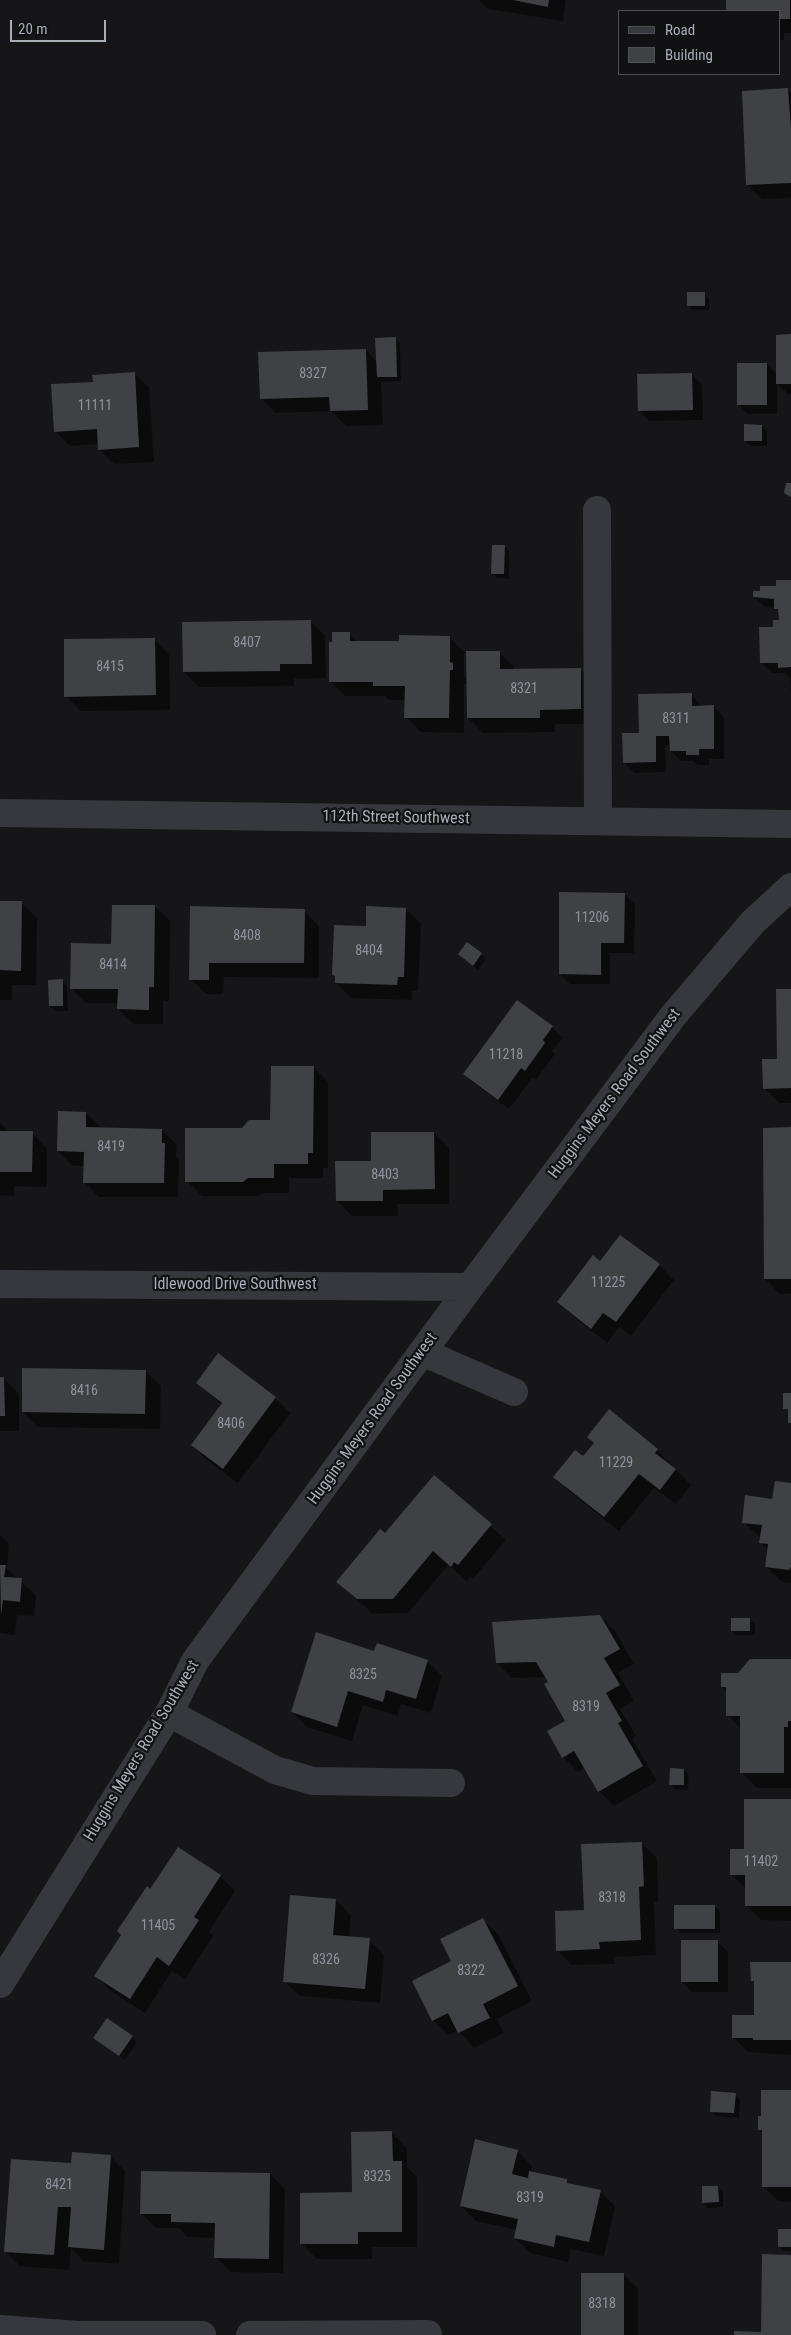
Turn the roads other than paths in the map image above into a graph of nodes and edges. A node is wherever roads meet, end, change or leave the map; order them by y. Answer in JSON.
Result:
{"nodes":[{"id":1,"x":597,"y":510,"type":"dead end"},
{"id":2,"x":0,"y":813,"type":"edge"},
{"id":3,"x":598,"y":821,"type":"junction"},
{"id":4,"x":791,"y":824,"type":"edge"},
{"id":5,"x":791,"y":887,"type":"edge"},
{"id":6,"x":0,"y":1284,"type":"edge"},
{"id":7,"x":470,"y":1287,"type":"junction"},
{"id":8,"x":427,"y":1354,"type":"junction"},
{"id":9,"x":514,"y":1392,"type":"dead end"},
{"id":10,"x":169,"y":1713,"type":"junction"},
{"id":11,"x":451,"y":1783,"type":"dead end"},
{"id":12,"x":11,"y":1948,"type":"edge"},
{"id":13,"x":0,"y":1984,"type":"edge"},
{"id":14,"x":0,"y":2329,"type":"edge"},
{"id":15,"x":428,"y":2334,"type":"dead end"},
{"id":16,"x":202,"y":2335,"type":"edge"},
{"id":17,"x":250,"y":2335,"type":"edge"}],
"edges":[{"from":1,"to":3,"type":"street"},
{"from":2,"to":3,"type":"street","name":"112th Street Southwest"},
{"from":3,"to":4,"type":"street","name":"112th Street Southwest"},
{"from":5,"to":7,"type":"street","name":"Huggins Meyers Road Southwest"},
{"from":6,"to":7,"type":"street","name":"Idlewood Drive Southwest"},
{"from":7,"to":8,"type":"street","name":"Huggins Meyers Road Southwest"},
{"from":8,"to":9,"type":"street"},
{"from":8,"to":10,"type":"street","name":"Huggins Meyers Road Southwest"},
{"from":10,"to":11,"type":"street"},
{"from":10,"to":12,"type":"street","name":"Huggins Meyers Road Southwest"},
{"from":12,"to":13,"type":"street","name":"Huggins Meyers Road Southwest"},
{"from":14,"to":16,"type":"street"},
{"from":15,"to":17,"type":"street"}]}
